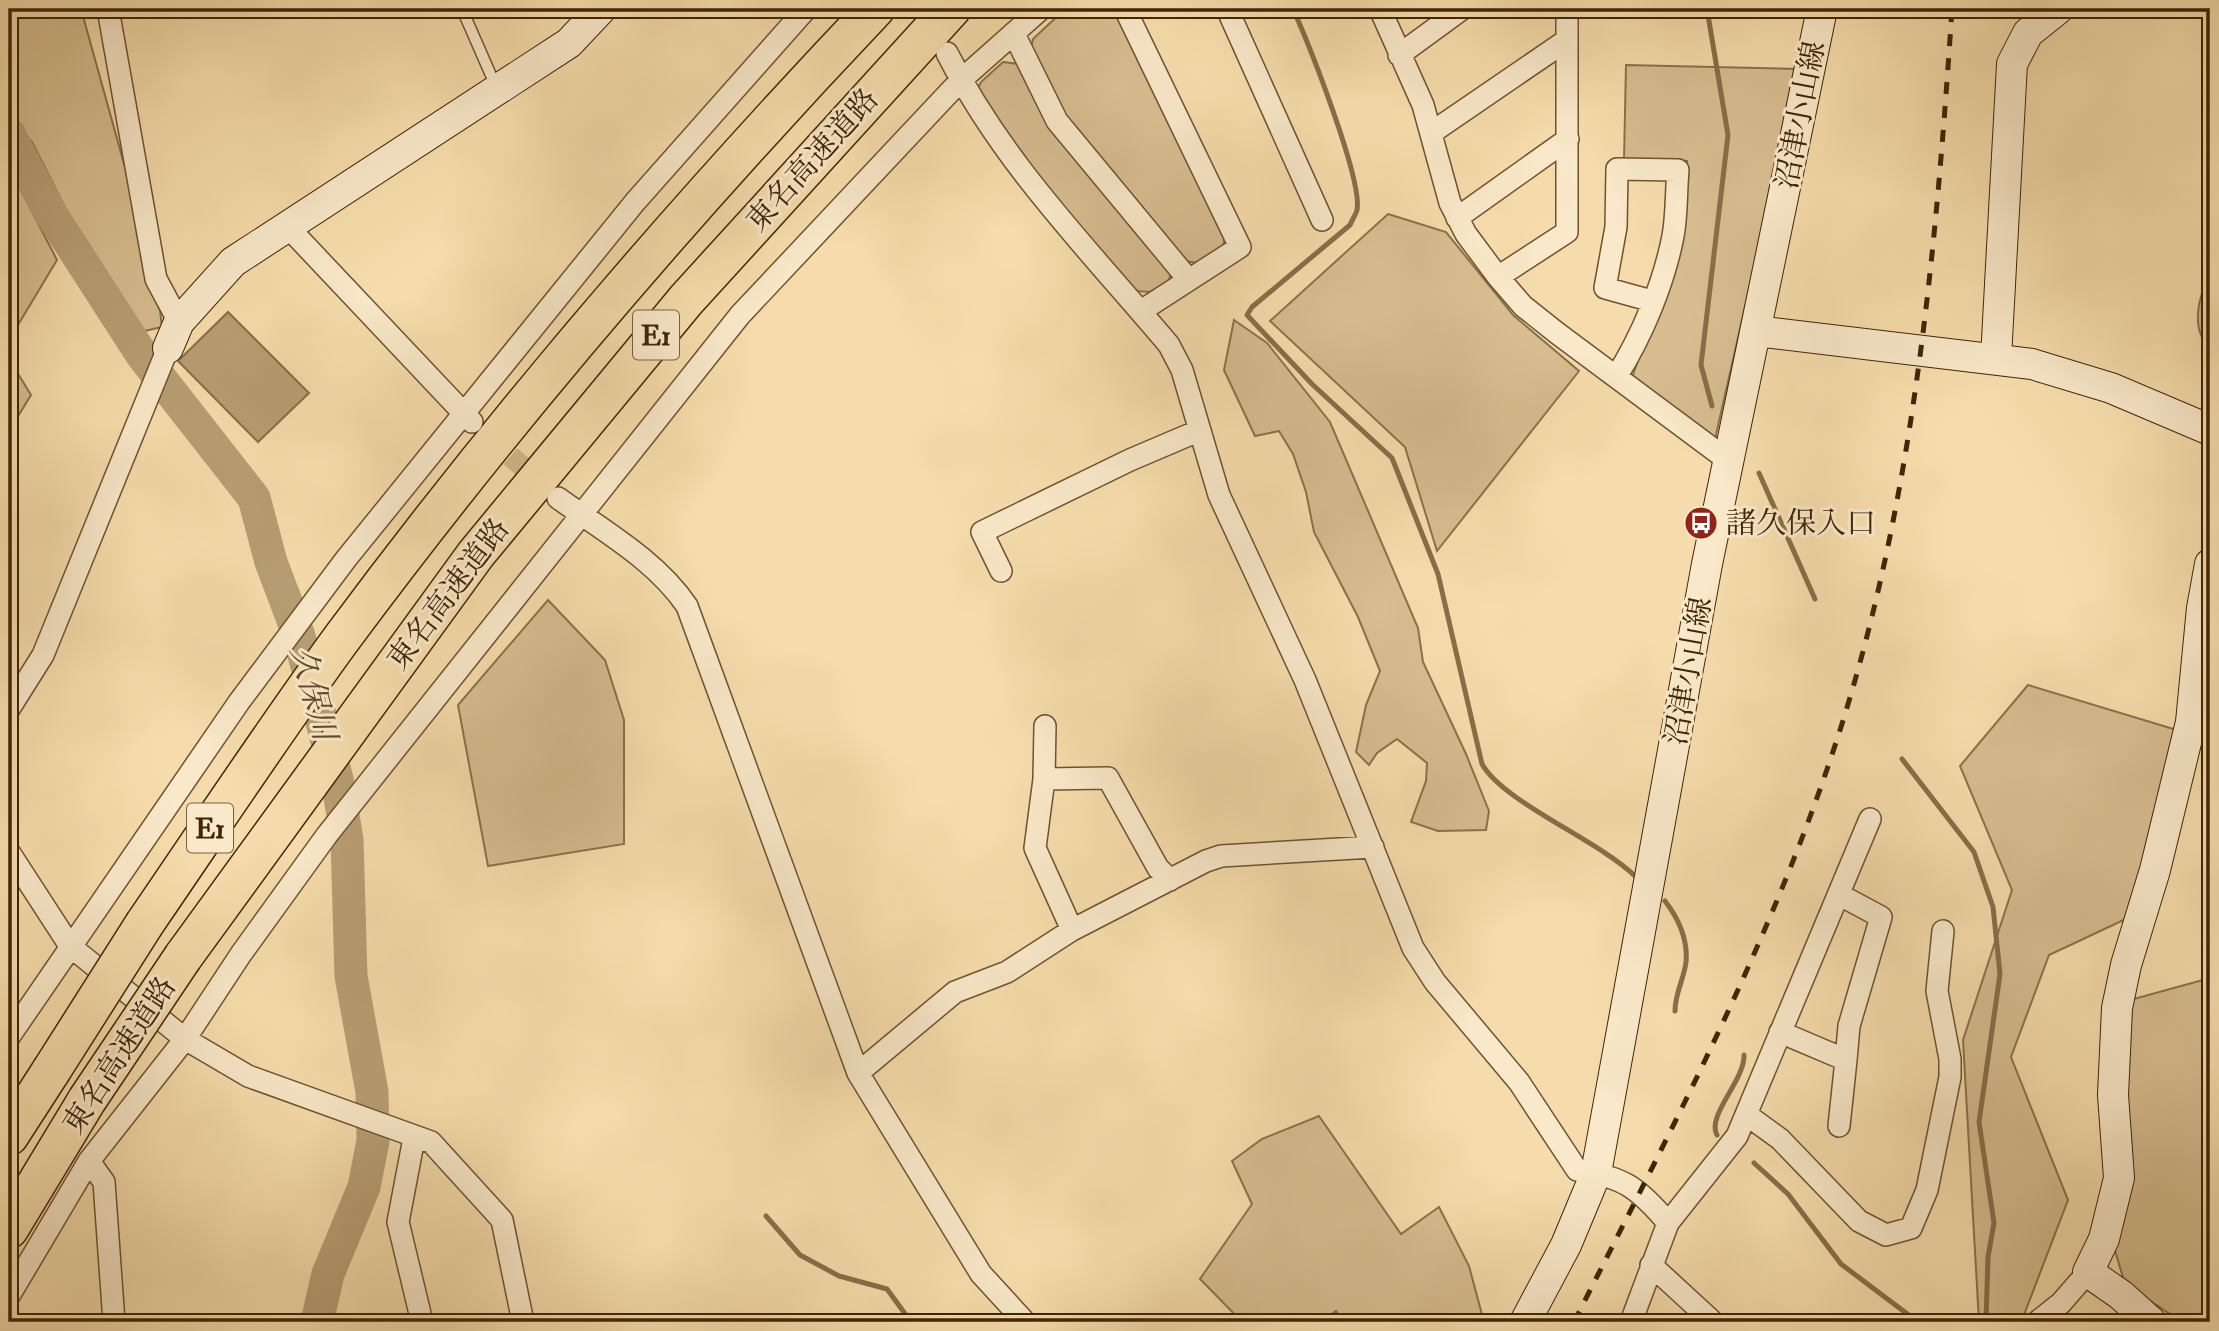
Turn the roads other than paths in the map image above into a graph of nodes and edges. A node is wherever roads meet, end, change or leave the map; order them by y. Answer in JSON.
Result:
{"nodes":[{"id":1,"x":108,"y":9,"type":"edge"},
{"id":2,"x":462,"y":9,"type":"edge"},
{"id":3,"x":601,"y":9,"type":"edge"},
{"id":4,"x":806,"y":9,"type":"edge"},
{"id":5,"x":875,"y":9,"type":"edge"},
{"id":6,"x":951,"y":9,"type":"edge"},
{"id":7,"x":1041,"y":9,"type":"edge"},
{"id":8,"x":1125,"y":9,"type":"edge"},
{"id":9,"x":1230,"y":9,"type":"edge"},
{"id":10,"x":1380,"y":9,"type":"edge"},
{"id":11,"x":1462,"y":9,"type":"edge"},
{"id":12,"x":1567,"y":9,"type":"edge"},
{"id":13,"x":1822,"y":9,"type":"edge"},
{"id":14,"x":2058,"y":9,"type":"edge"},
{"id":15,"x":1014,"y":34,"type":"junction"},
{"id":16,"x":1567,"y":40,"type":"junction"},
{"id":17,"x":947,"y":53,"type":"dead end"},
{"id":18,"x":1399,"y":55,"type":"junction"},
{"id":19,"x":961,"y":80,"type":"junction"},
{"id":20,"x":497,"y":89,"type":"junction"},
{"id":21,"x":1431,"y":133,"type":"junction"},
{"id":22,"x":1569,"y":139,"type":"junction"},
{"id":23,"x":1457,"y":218,"type":"junction"},
{"id":24,"x":1322,"y":220,"type":"dead end"},
{"id":25,"x":286,"y":225,"type":"junction"},
{"id":26,"x":1498,"y":277,"type":"junction"},
{"id":27,"x":1188,"y":279,"type":"junction"},
{"id":28,"x":1652,"y":301,"type":"junction"},
{"id":29,"x":1141,"y":311,"type":"junction"},
{"id":30,"x":1756,"y":331,"type":"junction"},
{"id":31,"x":173,"y":335,"type":"junction"},
{"id":32,"x":1996,"y":358,"type":"junction"},
{"id":33,"x":1616,"y":377,"type":"junction"},
{"id":34,"x":468,"y":418,"type":"junction"},
{"id":35,"x":2210,"y":430,"type":"edge"},
{"id":36,"x":1198,"y":431,"type":"junction"},
{"id":37,"x":1730,"y":461,"type":"junction"},
{"id":38,"x":558,"y":498,"type":"tunnel mouth"},
{"id":39,"x":582,"y":516,"type":"junction"},
{"id":40,"x":2210,"y":564,"type":"edge"},
{"id":41,"x":1001,"y":571,"type":"dead end"},
{"id":42,"x":9,"y":709,"type":"edge"},
{"id":43,"x":1045,"y":726,"type":"dead end"},
{"id":44,"x":1044,"y":779,"type":"junction"},
{"id":45,"x":1870,"y":819,"type":"dead end"},
{"id":46,"x":1373,"y":847,"type":"junction"},
{"id":47,"x":9,"y":852,"type":"edge"},
{"id":48,"x":1170,"y":880,"type":"junction"},
{"id":49,"x":1840,"y":895,"type":"junction"},
{"id":50,"x":1072,"y":930,"type":"junction"},
{"id":51,"x":1943,"y":931,"type":"dead end"},
{"id":52,"x":70,"y":946,"type":"junction"},
{"id":53,"x":1780,"y":1032,"type":"junction"},
{"id":54,"x":9,"y":1037,"type":"edge"},
{"id":55,"x":185,"y":1039,"type":"junction"},
{"id":56,"x":1846,"y":1060,"type":"junction"},
{"id":57,"x":859,"y":1073,"type":"junction"},
{"id":58,"x":1746,"y":1115,"type":"junction"},
{"id":59,"x":1839,"y":1126,"type":"dead end"},
{"id":60,"x":9,"y":1136,"type":"edge"},
{"id":61,"x":414,"y":1138,"type":"junction"},
{"id":62,"x":89,"y":1161,"type":"junction"},
{"id":63,"x":1596,"y":1173,"type":"junction"},
{"id":64,"x":1668,"y":1223,"type":"junction"},
{"id":65,"x":9,"y":1229,"type":"edge"},
{"id":66,"x":1651,"y":1265,"type":"junction"},
{"id":67,"x":2088,"y":1272,"type":"junction"},
{"id":68,"x":9,"y":1296,"type":"edge"},
{"id":69,"x":114,"y":1322,"type":"edge"},
{"id":70,"x":422,"y":1322,"type":"edge"},
{"id":71,"x":523,"y":1322,"type":"edge"},
{"id":72,"x":1025,"y":1322,"type":"edge"},
{"id":73,"x":1525,"y":1322,"type":"edge"},
{"id":74,"x":1631,"y":1322,"type":"edge"},
{"id":75,"x":1713,"y":1322,"type":"edge"},
{"id":76,"x":2037,"y":1322,"type":"edge"},
{"id":77,"x":2151,"y":1322,"type":"edge"}],
"edges":[{"from":1,"to":31,"type":"street"},
{"from":2,"to":20,"type":"lane"},
{"from":3,"to":20,"type":"street"},
{"from":4,"to":34,"type":"street"},
{"from":5,"to":60,"type":"highway","name":"東名高速道路","number":"E1","bridge":true},
{"from":6,"to":65,"type":"highway","name":"東名高速道路","number":"E1","bridge":true},
{"from":7,"to":15,"type":"street"},
{"from":8,"to":27,"type":"street"},
{"from":9,"to":24,"type":"street"},
{"from":10,"to":18,"type":"street"},
{"from":11,"to":18,"type":"street"},
{"from":12,"to":16,"type":"street"},
{"from":13,"to":30,"type":"street","name":"沼津小山線"},
{"from":14,"to":32,"type":"street"},
{"from":15,"to":19,"type":"street"},
{"from":15,"to":27,"type":"street"},
{"from":16,"to":21,"type":"street"},
{"from":16,"to":22,"type":"street"},
{"from":17,"to":19,"type":"street"},
{"from":18,"to":21,"type":"street"},
{"from":19,"to":29,"type":"street"},
{"from":19,"to":39,"type":"street"},
{"from":20,"to":25,"type":"street"},
{"from":21,"to":23,"type":"street"},
{"from":22,"to":23,"type":"street"},
{"from":22,"to":26,"type":"street"},
{"from":23,"to":26,"type":"street"},
{"from":25,"to":31,"type":"street"},
{"from":25,"to":34,"type":"street"},
{"from":26,"to":33,"type":"street"},
{"from":27,"to":29,"type":"street"},
{"from":28,"to":28,"type":"street"},
{"from":28,"to":33,"type":"street"},
{"from":29,"to":36,"type":"street"},
{"from":30,"to":32,"type":"street"},
{"from":30,"to":37,"type":"street","name":"沼津小山線"},
{"from":31,"to":42,"type":"street"},
{"from":32,"to":35,"type":"street"},
{"from":33,"to":37,"type":"street"},
{"from":34,"to":52,"type":"street"},
{"from":36,"to":41,"type":"street"},
{"from":36,"to":46,"type":"street"},
{"from":37,"to":63,"type":"street","name":"沼津小山線"},
{"from":38,"to":39,"type":"street"},
{"from":39,"to":55,"type":"street"},
{"from":39,"to":57,"type":"street"},
{"from":40,"to":67,"type":"street"},
{"from":43,"to":44,"type":"street"},
{"from":44,"to":48,"type":"street"},
{"from":44,"to":50,"type":"street"},
{"from":45,"to":49,"type":"street"},
{"from":46,"to":48,"type":"street"},
{"from":46,"to":63,"type":"street"},
{"from":47,"to":52,"type":"street"},
{"from":48,"to":50,"type":"street"},
{"from":49,"to":53,"type":"street"},
{"from":49,"to":56,"type":"street"},
{"from":50,"to":57,"type":"street"},
{"from":51,"to":58,"type":"street"},
{"from":52,"to":54,"type":"street"},
{"from":52,"to":55,"type":"street"},
{"from":53,"to":56,"type":"street"},
{"from":53,"to":58,"type":"street"},
{"from":55,"to":61,"type":"street"},
{"from":55,"to":62,"type":"street"},
{"from":56,"to":59,"type":"street"},
{"from":57,"to":72,"type":"street"},
{"from":58,"to":64,"type":"street"},
{"from":61,"to":70,"type":"street"},
{"from":61,"to":71,"type":"street"},
{"from":62,"to":68,"type":"street"},
{"from":62,"to":69,"type":"street"},
{"from":63,"to":64,"type":"street"},
{"from":63,"to":73,"type":"street","name":"沼津小山線"},
{"from":64,"to":66,"type":"street"},
{"from":66,"to":74,"type":"street"},
{"from":66,"to":75,"type":"street"},
{"from":67,"to":76,"type":"street"},
{"from":67,"to":77,"type":"street"}]}
